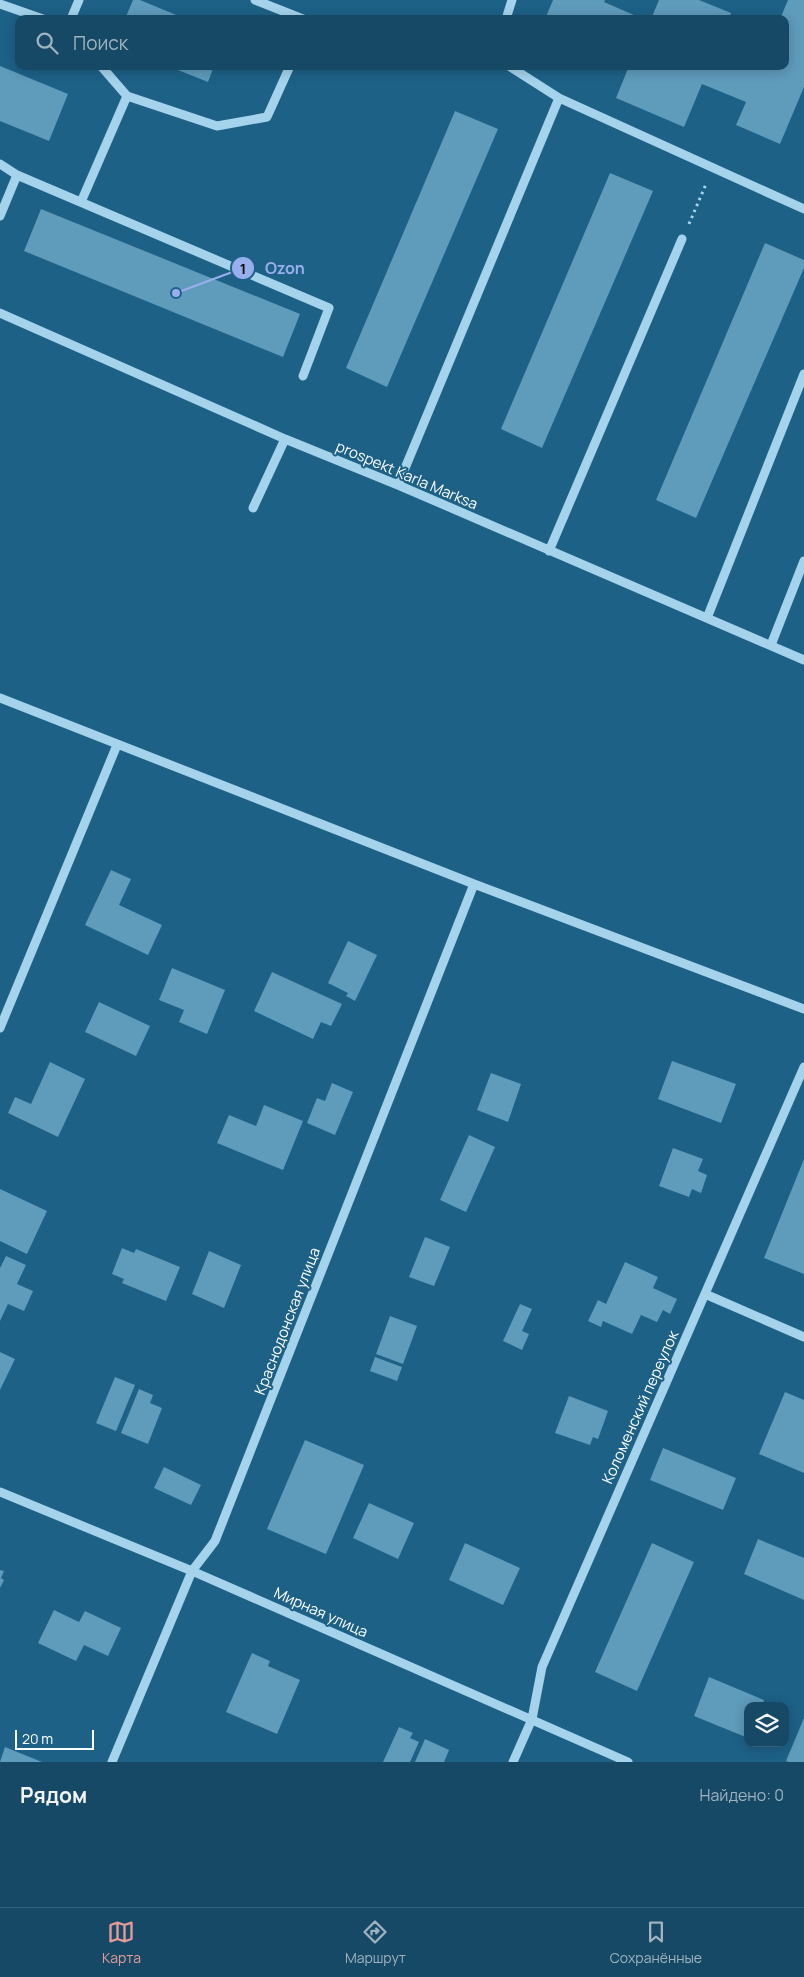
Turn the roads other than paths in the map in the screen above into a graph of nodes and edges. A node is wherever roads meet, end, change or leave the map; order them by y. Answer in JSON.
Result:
{"nodes":[{"id":1,"x":79,"y":0,"type":"edge"},
{"id":2,"x":255,"y":0,"type":"edge"},
{"id":3,"x":512,"y":0,"type":"edge"},
{"id":4,"x":0,"y":4,"type":"edge"},
{"id":5,"x":32,"y":15,"type":"edge"},
{"id":6,"x":73,"y":15,"type":"edge"},
{"id":7,"x":293,"y":15,"type":"edge"},
{"id":8,"x":507,"y":15,"type":"edge"},
{"id":9,"x":104,"y":70,"type":"edge"},
{"id":10,"x":288,"y":70,"type":"edge"},
{"id":11,"x":515,"y":70,"type":"edge"},
{"id":12,"x":127,"y":96,"type":"junction"},
{"id":13,"x":559,"y":98,"type":"junction"},
{"id":14,"x":0,"y":164,"type":"edge"},
{"id":15,"x":17,"y":175,"type":"junction"},
{"id":16,"x":81,"y":202,"type":"junction"},
{"id":17,"x":803,"y":207,"type":"edge"},
{"id":18,"x":0,"y":216,"type":"edge"},
{"id":19,"x":682,"y":239,"type":"road end"},
{"id":20,"x":0,"y":313,"type":"edge"},
{"id":21,"x":804,"y":374,"type":"edge"},
{"id":22,"x":303,"y":376,"type":"dead end"},
{"id":23,"x":285,"y":439,"type":"junction"},
{"id":24,"x":398,"y":485,"type":"junction"},
{"id":25,"x":253,"y":508,"type":"dead end"},
{"id":26,"x":549,"y":551,"type":"junction"},
{"id":27,"x":804,"y":561,"type":"edge"},
{"id":28,"x":707,"y":618,"type":"junction"},
{"id":29,"x":771,"y":646,"type":"junction"},
{"id":30,"x":804,"y":660,"type":"edge"},
{"id":31,"x":0,"y":698,"type":"edge"},
{"id":32,"x":117,"y":745,"type":"junction"},
{"id":33,"x":474,"y":884,"type":"junction"},
{"id":34,"x":804,"y":1009,"type":"edge"},
{"id":35,"x":0,"y":1028,"type":"edge"},
{"id":36,"x":804,"y":1067,"type":"edge"},
{"id":37,"x":705,"y":1294,"type":"junction"},
{"id":38,"x":804,"y":1337,"type":"edge"},
{"id":39,"x":0,"y":1492,"type":"edge"},
{"id":40,"x":192,"y":1571,"type":"junction"},
{"id":41,"x":532,"y":1719,"type":"junction"},
{"id":42,"x":112,"y":1762,"type":"edge"},
{"id":43,"x":513,"y":1762,"type":"edge"},
{"id":44,"x":628,"y":1762,"type":"edge"}],
"edges":[{"from":1,"to":6,"type":"street"},
{"from":2,"to":7,"type":"street"},
{"from":3,"to":8,"type":"street"},
{"from":4,"to":5,"type":"street"},
{"from":9,"to":12,"type":"street"},
{"from":10,"to":12,"type":"street"},
{"from":11,"to":13,"type":"street"},
{"from":12,"to":16,"type":"street"},
{"from":13,"to":17,"type":"street"},
{"from":13,"to":24,"type":"street"},
{"from":14,"to":15,"type":"street"},
{"from":15,"to":16,"type":"street"},
{"from":15,"to":18,"type":"street"},
{"from":16,"to":22,"type":"street"},
{"from":19,"to":26,"type":"street"},
{"from":20,"to":23,"type":"street","name":"prospekt Karla Marksa"},
{"from":21,"to":28,"type":"street"},
{"from":23,"to":24,"type":"street","name":"prospekt Karla Marksa"},
{"from":23,"to":25,"type":"street"},
{"from":24,"to":26,"type":"street","name":"prospekt Karla Marksa"},
{"from":26,"to":28,"type":"street","name":"prospekt Karla Marksa"},
{"from":27,"to":29,"type":"street"},
{"from":28,"to":29,"type":"street","name":"prospekt Karla Marksa"},
{"from":29,"to":30,"type":"street","name":"prospekt Karla Marksa"},
{"from":31,"to":32,"type":"street"},
{"from":32,"to":33,"type":"street"},
{"from":32,"to":35,"type":"street"},
{"from":33,"to":34,"type":"street"},
{"from":33,"to":40,"type":"street","name":"Краснодонская улица"},
{"from":36,"to":37,"type":"street","name":"Коломенский переулок"},
{"from":37,"to":38,"type":"street"},
{"from":37,"to":41,"type":"street","name":"Коломенский переулок"},
{"from":39,"to":40,"type":"street","name":"Мирная улица"},
{"from":40,"to":41,"type":"street","name":"Мирная улица"},
{"from":40,"to":42,"type":"street","name":"Краснодонская улица"},
{"from":41,"to":43,"type":"street","name":"Коломенский переулок"},
{"from":41,"to":44,"type":"street","name":"Мирная улица"}]}
